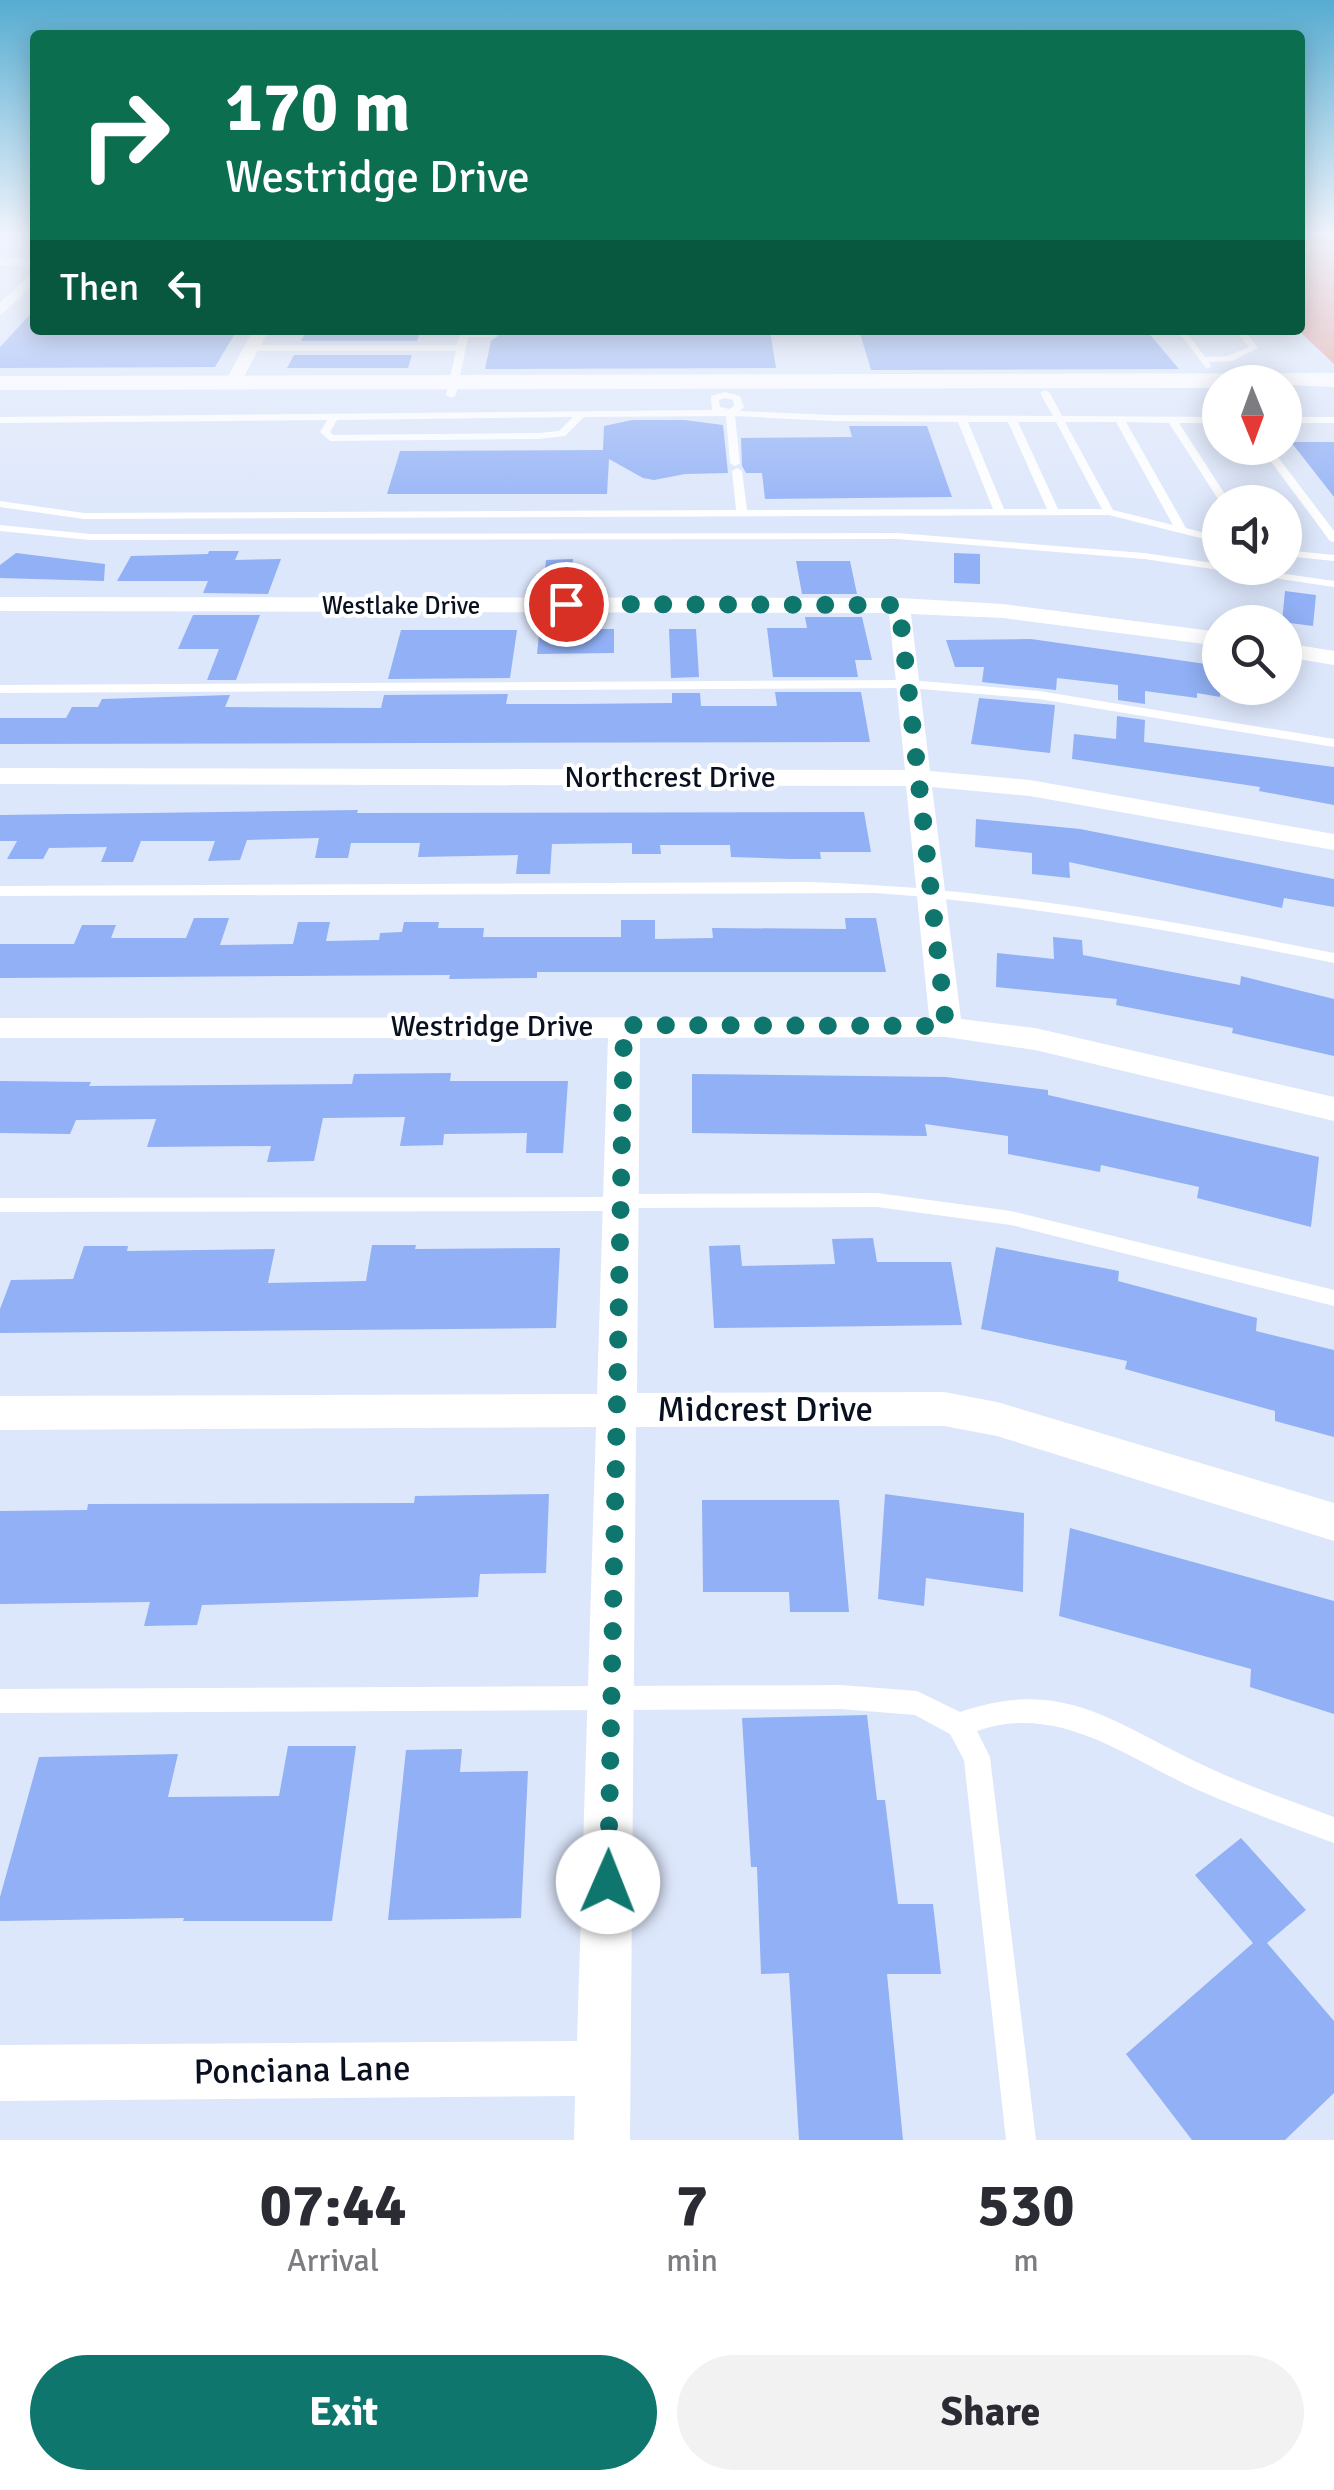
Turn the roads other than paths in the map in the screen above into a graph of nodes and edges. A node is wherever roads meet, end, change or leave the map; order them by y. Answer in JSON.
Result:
{"nodes":[{"id":1,"x":258,"y":335,"type":"edge"},
{"id":2,"x":362,"y":335,"type":"edge"},
{"id":3,"x":463,"y":335,"type":"edge"},
{"id":4,"x":1183,"y":335,"type":"edge"},
{"id":5,"x":1242,"y":335,"type":"edge"},
{"id":6,"x":251,"y":348,"type":"junction"},
{"id":7,"x":357,"y":348,"type":"junction"},
{"id":8,"x":460,"y":348,"type":"junction"},
{"id":9,"x":1203,"y":365,"type":"edge"},
{"id":10,"x":1224,"y":365,"type":"edge"},
{"id":11,"x":1334,"y":380,"type":"edge"},
{"id":12,"x":1302,"y":381,"type":"edge"},
{"id":13,"x":1302,"y":381,"type":"edge"},
{"id":14,"x":233,"y":382,"type":"junction"},
{"id":15,"x":1202,"y":383,"type":"edge"},
{"id":16,"x":1202,"y":384,"type":"edge"},
{"id":17,"x":1,"y":385,"type":"edge"},
{"id":18,"x":452,"y":389,"type":"junction"},
{"id":19,"x":1302,"y":392,"type":"edge"},
{"id":20,"x":1334,"y":392,"type":"edge"},
{"id":21,"x":1045,"y":393,"type":"junction"},
{"id":22,"x":724,"y":396,"type":"junction"},
{"id":23,"x":583,"y":413,"type":"junction"},
{"id":24,"x":334,"y":418,"type":"junction"},
{"id":25,"x":962,"y":419,"type":"junction"},
{"id":26,"x":1012,"y":419,"type":"junction"},
{"id":27,"x":1059,"y":419,"type":"junction"},
{"id":28,"x":0,"y":420,"type":"edge"},
{"id":29,"x":1119,"y":420,"type":"junction"},
{"id":30,"x":1172,"y":420,"type":"junction"},
{"id":31,"x":1202,"y":420,"type":"edge"},
{"id":32,"x":1302,"y":420,"type":"edge"},
{"id":33,"x":1334,"y":420,"type":"edge"},
{"id":34,"x":1279,"y":465,"type":"edge"},
{"id":35,"x":1214,"y":485,"type":"edge"},
{"id":36,"x":0,"y":504,"type":"edge"},
{"id":37,"x":1054,"y":512,"type":"junction"},
{"id":38,"x":1109,"y":512,"type":"junction"},
{"id":39,"x":742,"y":513,"type":"junction"},
{"id":40,"x":1000,"y":513,"type":"junction"},
{"id":41,"x":0,"y":528,"type":"edge"},
{"id":42,"x":1182,"y":531,"type":"junction"},
{"id":43,"x":1202,"y":536,"type":"edge"},
{"id":44,"x":1334,"y":538,"type":"edge"},
{"id":45,"x":1302,"y":555,"type":"edge"},
{"id":46,"x":1334,"y":558,"type":"edge"},
{"id":47,"x":1334,"y":584,"type":"edge"},
{"id":48,"x":0,"y":604,"type":"edge"},
{"id":49,"x":899,"y":605,"type":"junction"},
{"id":50,"x":1202,"y":637,"type":"edge"},
{"id":51,"x":1302,"y":653,"type":"edge"},
{"id":52,"x":1334,"y":658,"type":"edge"},
{"id":53,"x":910,"y":684,"type":"junction"},
{"id":54,"x":0,"y":689,"type":"edge"},
{"id":55,"x":1334,"y":743,"type":"edge"},
{"id":56,"x":0,"y":776,"type":"edge"},
{"id":57,"x":917,"y":778,"type":"junction"},
{"id":58,"x":1334,"y":842,"type":"edge"},
{"id":59,"x":930,"y":890,"type":"junction"},
{"id":60,"x":0,"y":892,"type":"edge"},
{"id":61,"x":1334,"y":958,"type":"edge"},
{"id":62,"x":624,"y":1025,"type":"junction"},
{"id":63,"x":946,"y":1026,"type":"junction"},
{"id":64,"x":0,"y":1028,"type":"edge"},
{"id":65,"x":1334,"y":1109,"type":"edge"},
{"id":66,"x":621,"y":1202,"type":"junction"},
{"id":67,"x":0,"y":1205,"type":"edge"},
{"id":68,"x":1334,"y":1298,"type":"edge"},
{"id":69,"x":617,"y":1409,"type":"junction"},
{"id":70,"x":0,"y":1413,"type":"edge"},
{"id":71,"x":1334,"y":1522,"type":"edge"},
{"id":72,"x":611,"y":1695,"type":"junction"},
{"id":73,"x":0,"y":1701,"type":"edge"},
{"id":74,"x":959,"y":1725,"type":"junction"},
{"id":75,"x":1334,"y":1830,"type":"edge"},
{"id":76,"x":604,"y":2068,"type":"junction"},
{"id":77,"x":0,"y":2073,"type":"edge"},
{"id":78,"x":602,"y":2140,"type":"edge"},
{"id":79,"x":1021,"y":2140,"type":"edge"}],
"edges":[{"from":1,"to":6,"type":"street"},
{"from":2,"to":7,"type":"lane"},
{"from":3,"to":8,"type":"lane"},
{"from":4,"to":9,"type":"lane"},
{"from":5,"to":10,"type":"lane"},
{"from":6,"to":7,"type":"lane"},
{"from":6,"to":14,"type":"street"},
{"from":7,"to":8,"type":"lane"},
{"from":8,"to":18,"type":"lane"},
{"from":11,"to":12,"type":"main road"},
{"from":11,"to":13,"type":"main road"},
{"from":14,"to":17,"type":"main road"},
{"from":14,"to":18,"type":"main road"},
{"from":15,"to":22,"type":"main road"},
{"from":16,"to":21,"type":"main road"},
{"from":17,"to":18,"type":"main road"},
{"from":18,"to":22,"type":"main road"},
{"from":19,"to":20,"type":"main road"},
{"from":21,"to":22,"type":"main road"},
{"from":21,"to":27,"type":"lane"},
{"from":22,"to":23,"type":"lane"},
{"from":22,"to":25,"type":"lane"},
{"from":22,"to":39,"type":"lane"},
{"from":23,"to":24,"type":"lane"},
{"from":23,"to":24,"type":"lane"},
{"from":24,"to":28,"type":"lane"},
{"from":25,"to":26,"type":"lane"},
{"from":25,"to":40,"type":"lane"},
{"from":26,"to":27,"type":"lane"},
{"from":26,"to":37,"type":"lane"},
{"from":27,"to":29,"type":"lane"},
{"from":27,"to":38,"type":"lane"},
{"from":29,"to":30,"type":"lane"},
{"from":29,"to":42,"type":"lane"},
{"from":30,"to":31,"type":"lane"},
{"from":30,"to":35,"type":"lane"},
{"from":32,"to":33,"type":"lane"},
{"from":34,"to":44,"type":"lane"},
{"from":36,"to":39,"type":"lane"},
{"from":37,"to":38,"type":"lane"},
{"from":37,"to":40,"type":"lane"},
{"from":38,"to":42,"type":"lane"},
{"from":39,"to":40,"type":"lane"},
{"from":41,"to":47,"type":"lane"},
{"from":42,"to":43,"type":"lane"},
{"from":45,"to":46,"type":"lane"},
{"from":48,"to":49,"type":"street","name":"Westlake Drive"},
{"from":49,"to":50,"type":"street","name":"Westlake Drive"},
{"from":49,"to":53,"type":"street"},
{"from":51,"to":52,"type":"street"},
{"from":53,"to":54,"type":"lane"},
{"from":53,"to":55,"type":"lane"},
{"from":53,"to":57,"type":"street"},
{"from":56,"to":57,"type":"street","name":"Northcrest Drive"},
{"from":57,"to":58,"type":"street","name":"Northcrest Drive"},
{"from":57,"to":59,"type":"street"},
{"from":59,"to":60,"type":"lane"},
{"from":59,"to":61,"type":"lane"},
{"from":59,"to":63,"type":"street"},
{"from":62,"to":63,"type":"street","name":"Westridge Drive"},
{"from":62,"to":64,"type":"street","name":"Westridge Drive"},
{"from":62,"to":66,"type":"street"},
{"from":63,"to":65,"type":"street","name":"Westridge Drive"},
{"from":66,"to":67,"type":"lane"},
{"from":66,"to":68,"type":"lane"},
{"from":66,"to":69,"type":"street"},
{"from":69,"to":70,"type":"street","name":"Midcrest Drive"},
{"from":69,"to":71,"type":"street","name":"Midcrest Drive"},
{"from":69,"to":72,"type":"street"},
{"from":72,"to":73,"type":"lane"},
{"from":72,"to":74,"type":"lane"},
{"from":72,"to":76,"type":"street"},
{"from":74,"to":75,"type":"lane"},
{"from":74,"to":79,"type":"lane"},
{"from":76,"to":77,"type":"street","name":"Ponciana Lane"},
{"from":76,"to":78,"type":"street"}]}
